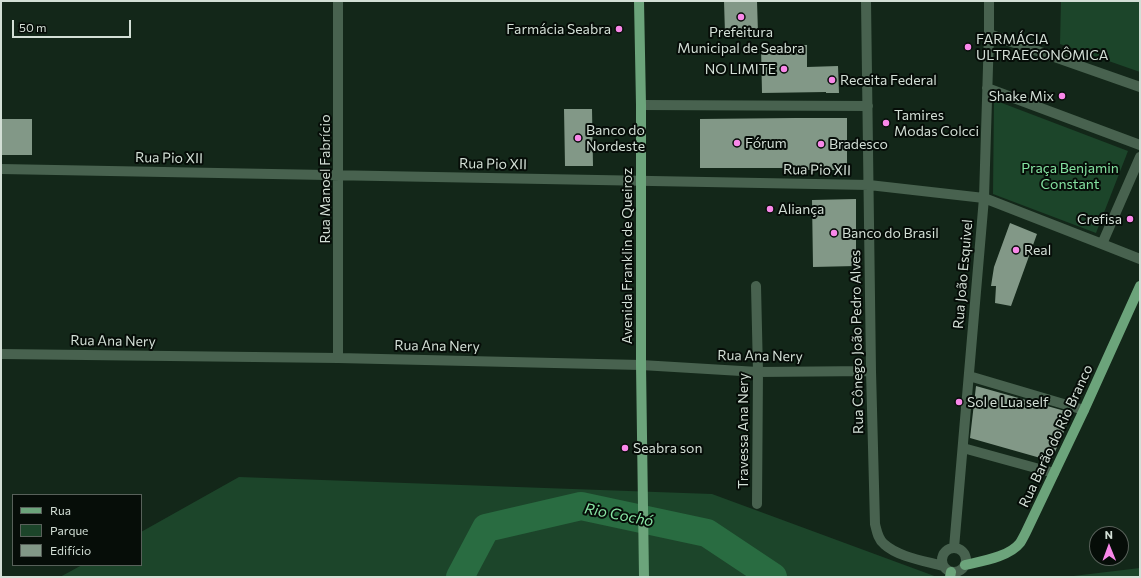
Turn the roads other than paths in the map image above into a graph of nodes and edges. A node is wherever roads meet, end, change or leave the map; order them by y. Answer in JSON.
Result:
{"nodes":[{"id":1,"x":338,"y":1,"type":"edge"},
{"id":2,"x":639,"y":1,"type":"edge"},
{"id":3,"x":866,"y":1,"type":"edge"},
{"id":4,"x":989,"y":1,"type":"edge"},
{"id":5,"x":989,"y":34,"type":"junction"},
{"id":6,"x":1140,"y":87,"type":"edge"},
{"id":7,"x":987,"y":88,"type":"junction"},
{"id":8,"x":641,"y":105,"type":"junction"},
{"id":9,"x":868,"y":106,"type":"junction"},
{"id":10,"x":1140,"y":145,"type":"edge"},
{"id":11,"x":1140,"y":157,"type":"edge"},
{"id":12,"x":1,"y":169,"type":"edge"},
{"id":13,"x":339,"y":175,"type":"junction"},
{"id":14,"x":641,"y":181,"type":"junction"},
{"id":15,"x":869,"y":185,"type":"junction"},
{"id":16,"x":984,"y":198,"type":"junction"},
{"id":17,"x":1102,"y":244,"type":"junction"},
{"id":18,"x":1140,"y":260,"type":"edge"},
{"id":19,"x":756,"y":286,"type":"dead end"},
{"id":20,"x":1140,"y":286,"type":"edge"},
{"id":21,"x":1,"y":354,"type":"edge"},
{"id":22,"x":338,"y":358,"type":"junction"},
{"id":23,"x":641,"y":365,"type":"junction"},
{"id":24,"x":871,"y":371,"type":"junction"},
{"id":25,"x":758,"y":372,"type":"junction"},
{"id":26,"x":969,"y":376,"type":"junction"},
{"id":27,"x":1084,"y":410,"type":"junction"},
{"id":28,"x":963,"y":448,"type":"junction"},
{"id":29,"x":1054,"y":473,"type":"junction"},
{"id":30,"x":756,"y":504,"type":"dead end"},
{"id":31,"x":954,"y":548,"type":"junction"},
{"id":32,"x":965,"y":565,"type":"junction"},
{"id":33,"x":948,"y":571,"type":"edge"},
{"id":34,"x":644,"y":577,"type":"edge"}],
"edges":[{"from":1,"to":13,"type":"street","name":"Rua Manoel Fabrício"},
{"from":2,"to":8,"type":"main road","name":"Avenida Franklin de Queiroz"},
{"from":3,"to":9,"type":"street","name":"Rua Cônego João Pedro Alves"},
{"from":4,"to":5,"type":"street","name":"Rua João Esquivel"},
{"from":5,"to":6,"type":"street"},
{"from":5,"to":7,"type":"street","name":"Rua João Esquivel"},
{"from":7,"to":10,"type":"street"},
{"from":7,"to":16,"type":"street","name":"Rua João Esquivel"},
{"from":8,"to":9,"type":"street"},
{"from":8,"to":14,"type":"main road","name":"Avenida Franklin de Queiroz"},
{"from":9,"to":15,"type":"street","name":"Rua Cônego João Pedro Alves"},
{"from":11,"to":17,"type":"street"},
{"from":12,"to":13,"type":"street","name":"Rua Pio XII"},
{"from":13,"to":14,"type":"street","name":"Rua Pio XII"},
{"from":13,"to":22,"type":"street","name":"Rua Manoel Fabrício"},
{"from":14,"to":15,"type":"street","name":"Rua Pio XII"},
{"from":14,"to":23,"type":"main road","name":"Avenida Franklin de Queiroz"},
{"from":15,"to":16,"type":"street","name":"Rua Pio XII"},
{"from":15,"to":24,"type":"street","name":"Rua Cônego João Pedro Alves"},
{"from":16,"to":17,"type":"street"},
{"from":16,"to":26,"type":"street","name":"Rua João Esquivel"},
{"from":17,"to":18,"type":"street"},
{"from":19,"to":25,"type":"street","name":"Travessa Ana Nery"},
{"from":20,"to":27,"type":"main road","name":"Rua Barão do Rio Branco"},
{"from":21,"to":22,"type":"street","name":"Rua Ana Nery"},
{"from":22,"to":23,"type":"street","name":"Rua Ana Nery"},
{"from":23,"to":25,"type":"street","name":"Rua Ana Nery"},
{"from":23,"to":34,"type":"main road","name":"Avenida Franklin de Queiroz"},
{"from":24,"to":25,"type":"street","name":"Rua Ana Nery"},
{"from":24,"to":33,"type":"street","name":"Rua Cônego João Pedro Alves"},
{"from":25,"to":30,"type":"street","name":"Travessa Ana Nery"},
{"from":26,"to":27,"type":"street"},
{"from":26,"to":28,"type":"street","name":"Rua João Esquivel"},
{"from":27,"to":29,"type":"main road","name":"Rua Barão do Rio Branco"},
{"from":28,"to":29,"type":"street"},
{"from":28,"to":31,"type":"street","name":"Rua João Esquivel"},
{"from":29,"to":32,"type":"main road","name":"Rua Barão do Rio Branco"},
{"from":31,"to":32,"type":"street"},
{"from":31,"to":33,"type":"street"},
{"from":32,"to":33,"type":"street"}]}
